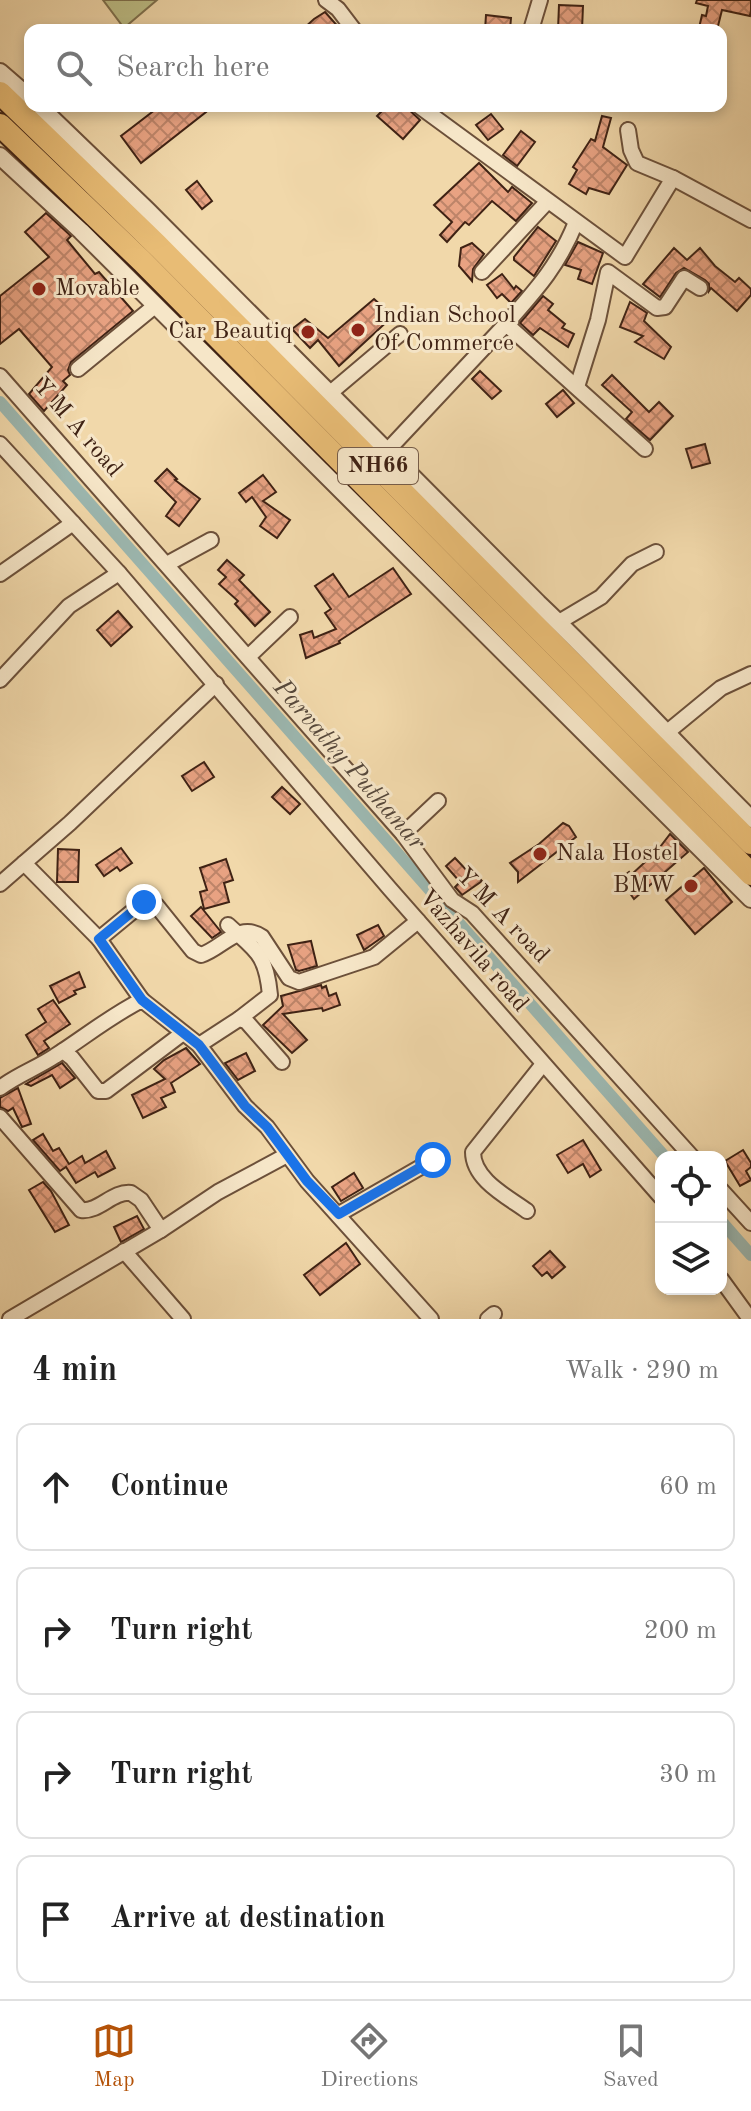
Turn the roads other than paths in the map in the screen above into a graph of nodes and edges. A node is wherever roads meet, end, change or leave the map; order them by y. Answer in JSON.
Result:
{"nodes":[{"id":1,"x":326,"y":0,"type":"edge"},
{"id":2,"x":540,"y":0,"type":"edge"},
{"id":3,"x":349,"y":24,"type":"edge"},
{"id":4,"x":533,"y":24,"type":"edge"},
{"id":5,"x":0,"y":72,"type":"edge"},
{"id":6,"x":0,"y":93,"type":"edge"},
{"id":7,"x":24,"y":93,"type":"edge"},
{"id":8,"x":45,"y":112,"type":"edge"},
{"id":9,"x":427,"y":112,"type":"edge"},
{"id":10,"x":0,"y":125,"type":"edge"},
{"id":11,"x":628,"y":130,"type":"dead end"},
{"id":12,"x":0,"y":156,"type":"edge"},
{"id":13,"x":673,"y":178,"type":"junction"},
{"id":14,"x":547,"y":202,"type":"junction"},
{"id":15,"x":751,"y":220,"type":"edge"},
{"id":16,"x":576,"y":222,"type":"junction"},
{"id":17,"x":625,"y":257,"type":"junction"},
{"id":18,"x":482,"y":272,"type":"dead end"},
{"id":19,"x":608,"y":272,"type":"junction"},
{"id":20,"x":700,"y":288,"type":"dead end"},
{"id":21,"x":156,"y":305,"type":"junction"},
{"id":22,"x":506,"y":324,"type":"junction"},
{"id":23,"x":400,"y":334,"type":"dead end"},
{"id":24,"x":78,"y":369,"type":"dead end"},
{"id":25,"x":0,"y":376,"type":"edge"},
{"id":26,"x":577,"y":387,"type":"junction"},
{"id":27,"x":329,"y":394,"type":"junction"},
{"id":28,"x":0,"y":444,"type":"edge"},
{"id":29,"x":645,"y":449,"type":"dead end"},
{"id":30,"x":387,"y":451,"type":"junction"},
{"id":31,"x":73,"y":523,"type":"junction"},
{"id":32,"x":211,"y":540,"type":"dead end"},
{"id":33,"x":656,"y":552,"type":"dead end"},
{"id":34,"x":167,"y":564,"type":"junction"},
{"id":35,"x":119,"y":573,"type":"junction"},
{"id":36,"x":0,"y":574,"type":"edge"},
{"id":37,"x":290,"y":617,"type":"dead end"},
{"id":38,"x":559,"y":622,"type":"junction"},
{"id":39,"x":248,"y":657,"type":"junction"},
{"id":40,"x":751,"y":674,"type":"edge"},
{"id":41,"x":0,"y":680,"type":"edge"},
{"id":42,"x":216,"y":684,"type":"junction"},
{"id":43,"x":665,"y":734,"type":"junction"},
{"id":44,"x":438,"y":801,"type":"dead end"},
{"id":45,"x":751,"y":819,"type":"edge"},
{"id":46,"x":403,"y":834,"type":"junction"},
{"id":47,"x":751,"y":843,"type":"edge"},
{"id":48,"x":24,"y":863,"type":"junction"},
{"id":49,"x":751,"y":874,"type":"edge"},
{"id":50,"x":0,"y":884,"type":"edge"},
{"id":51,"x":751,"y":899,"type":"edge"},
{"id":52,"x":418,"y":921,"type":"junction"},
{"id":53,"x":232,"y":929,"type":"junction"},
{"id":54,"x":99,"y":939,"type":"junction"},
{"id":55,"x":142,"y":1000,"type":"junction"},
{"id":56,"x":239,"y":1019,"type":"junction"},
{"id":57,"x":183,"y":1033,"type":"junction"},
{"id":58,"x":199,"y":1045,"type":"junction"},
{"id":59,"x":63,"y":1051,"type":"junction"},
{"id":60,"x":282,"y":1062,"type":"dead end"},
{"id":61,"x":543,"y":1064,"type":"junction"},
{"id":62,"x":0,"y":1088,"type":"edge"},
{"id":63,"x":0,"y":1117,"type":"edge"},
{"id":64,"x":687,"y":1151,"type":"edge"},
{"id":65,"x":287,"y":1155,"type":"junction"},
{"id":66,"x":433,"y":1160,"type":"dead end"},
{"id":67,"x":655,"y":1190,"type":"edge"},
{"id":68,"x":727,"y":1197,"type":"edge"},
{"id":69,"x":527,"y":1211,"type":"dead end"},
{"id":70,"x":339,"y":1214,"type":"junction"},
{"id":71,"x":751,"y":1223,"type":"edge"},
{"id":72,"x":161,"y":1230,"type":"junction"},
{"id":73,"x":124,"y":1251,"type":"junction"},
{"id":74,"x":727,"y":1287,"type":"edge"},
{"id":75,"x":10,"y":1319,"type":"edge"},
{"id":76,"x":183,"y":1319,"type":"edge"},
{"id":77,"x":431,"y":1319,"type":"edge"},
{"id":78,"x":750,"y":1319,"type":"edge"}],
"edges":[{"from":1,"to":3,"type":"street"},
{"from":2,"to":4,"type":"street"},
{"from":5,"to":7,"type":"street"},
{"from":6,"to":47,"type":"highway","number":"NH66"},
{"from":8,"to":27,"type":"street"},
{"from":9,"to":14,"type":"street"},
{"from":10,"to":49,"type":"highway","number":"NH66"},
{"from":11,"to":13,"type":"street"},
{"from":12,"to":21,"type":"street"},
{"from":13,"to":15,"type":"street"},
{"from":13,"to":17,"type":"street"},
{"from":14,"to":16,"type":"street"},
{"from":14,"to":18,"type":"street"},
{"from":16,"to":17,"type":"street"},
{"from":16,"to":22,"type":"street"},
{"from":17,"to":19,"type":"street"},
{"from":19,"to":20,"type":"street"},
{"from":19,"to":26,"type":"street"},
{"from":21,"to":24,"type":"street"},
{"from":21,"to":51,"type":"street"},
{"from":22,"to":26,"type":"street"},
{"from":22,"to":30,"type":"street"},
{"from":23,"to":27,"type":"street"},
{"from":25,"to":34,"type":"street","name":"Y M A road"},
{"from":26,"to":29,"type":"street"},
{"from":27,"to":30,"type":"street"},
{"from":28,"to":31,"type":"street","name":"Vazhavila road"},
{"from":30,"to":38,"type":"street"},
{"from":31,"to":35,"type":"street","name":"Vazhavila road"},
{"from":31,"to":36,"type":"street"},
{"from":32,"to":34,"type":"street"},
{"from":33,"to":38,"type":"street"},
{"from":34,"to":39,"type":"street","name":"Y M A road"},
{"from":35,"to":41,"type":"street"},
{"from":35,"to":42,"type":"street","name":"Vazhavila road"},
{"from":37,"to":39,"type":"street"},
{"from":38,"to":43,"type":"street"},
{"from":39,"to":46,"type":"street","name":"Y M A road"},
{"from":40,"to":43,"type":"street"},
{"from":42,"to":48,"type":"street"},
{"from":42,"to":52,"type":"street","name":"Vazhavila road"},
{"from":43,"to":45,"type":"street"},
{"from":44,"to":46,"type":"street"},
{"from":46,"to":64,"type":"street","name":"Y M A road"},
{"from":48,"to":50,"type":"street"},
{"from":48,"to":54,"type":"street"},
{"from":52,"to":53,"type":"street"},
{"from":52,"to":61,"type":"street","name":"Vazhavila road"},
{"from":53,"to":54,"type":"street"},
{"from":53,"to":56,"type":"street"},
{"from":54,"to":55,"type":"street"},
{"from":55,"to":57,"type":"street"},
{"from":55,"to":59,"type":"street"},
{"from":56,"to":58,"type":"street"},
{"from":56,"to":60,"type":"street"},
{"from":57,"to":58,"type":"street"},
{"from":57,"to":59,"type":"street"},
{"from":58,"to":65,"type":"street"},
{"from":59,"to":62,"type":"street"},
{"from":61,"to":67,"type":"street","name":"Vazhavila road"},
{"from":61,"to":69,"type":"street"},
{"from":63,"to":72,"type":"street"},
{"from":65,"to":70,"type":"street"},
{"from":65,"to":72,"type":"street"},
{"from":66,"to":70,"type":"street"},
{"from":68,"to":71,"type":"street"},
{"from":70,"to":77,"type":"street"},
{"from":72,"to":73,"type":"street"},
{"from":73,"to":75,"type":"street"},
{"from":73,"to":76,"type":"street"},
{"from":74,"to":78,"type":"street"}]}
